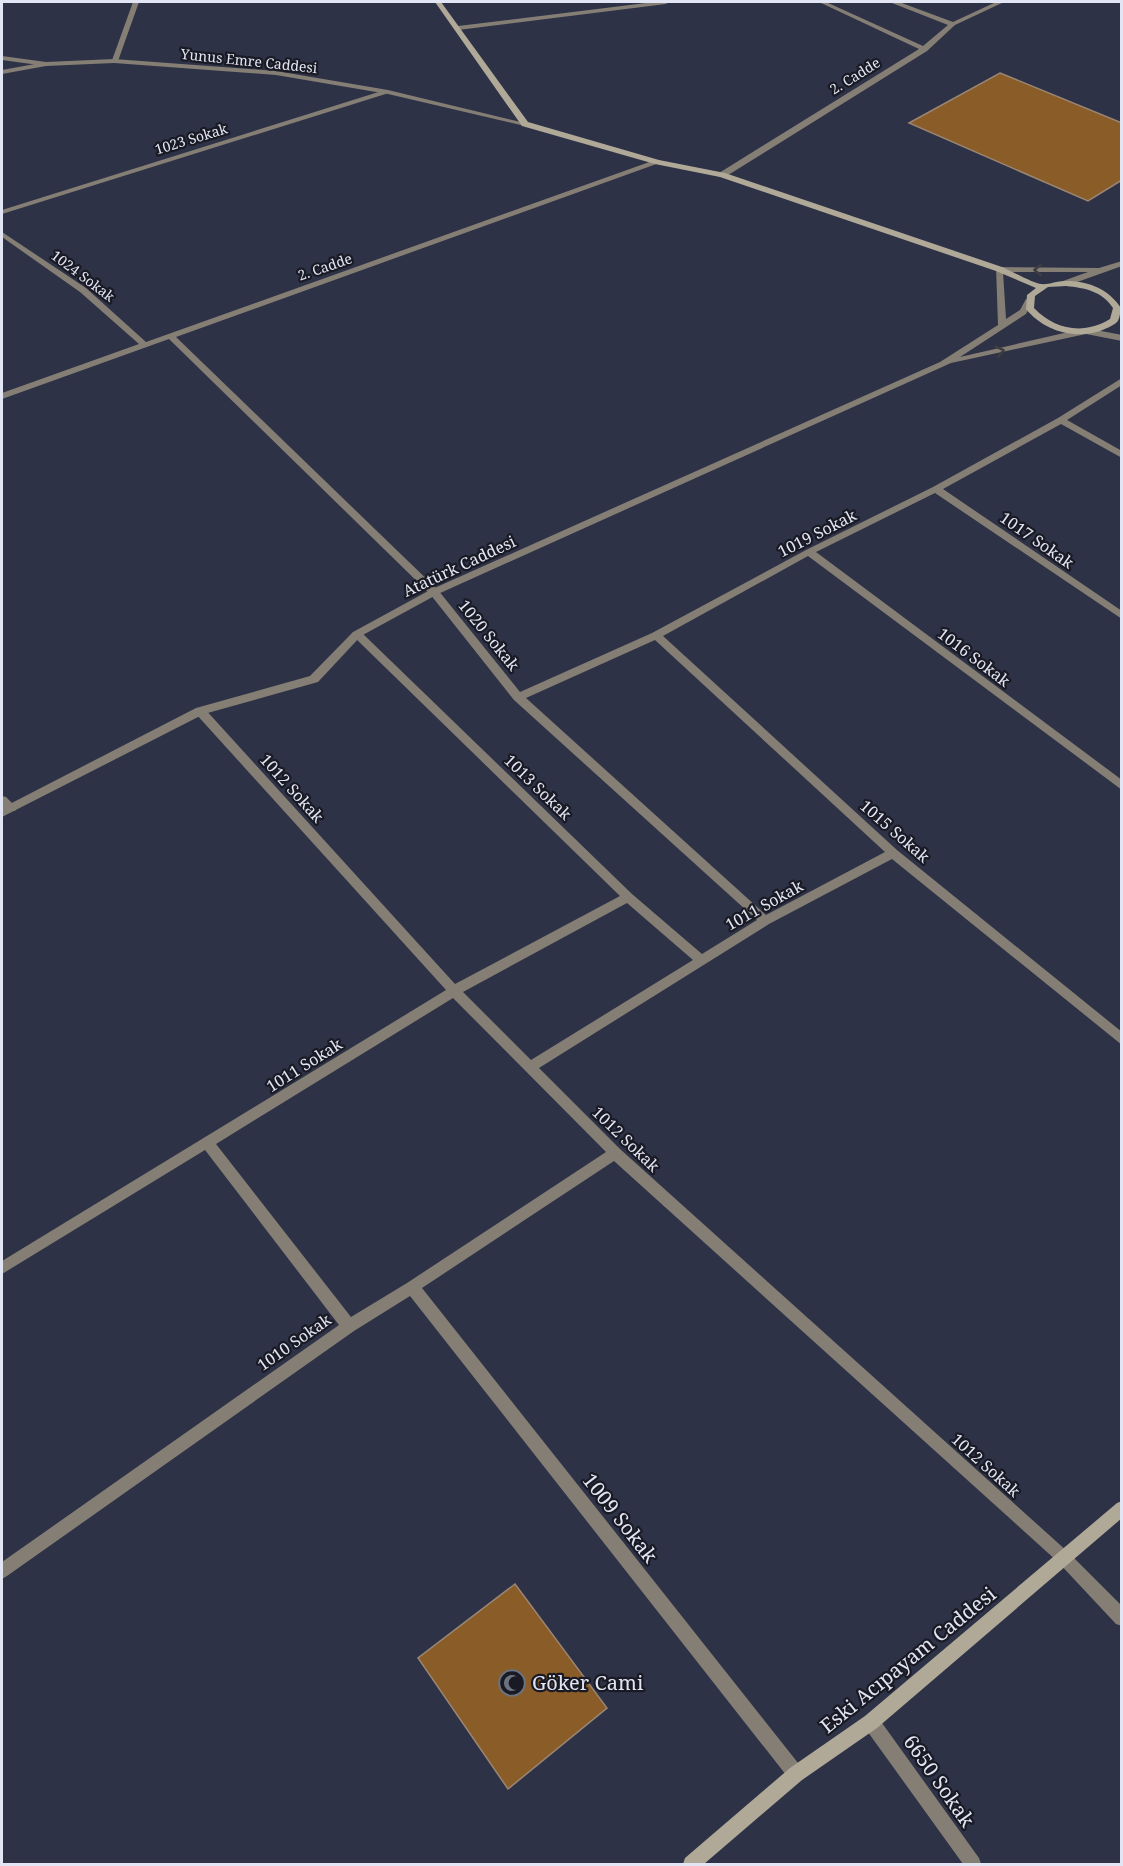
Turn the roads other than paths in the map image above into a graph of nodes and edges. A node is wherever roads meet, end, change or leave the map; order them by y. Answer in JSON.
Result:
{"nodes":[{"id":1,"x":136,"y":2,"type":"edge"},
{"id":2,"x":438,"y":2,"type":"edge"},
{"id":3,"x":666,"y":2,"type":"edge"},
{"id":4,"x":822,"y":2,"type":"edge"},
{"id":5,"x":894,"y":2,"type":"edge"},
{"id":6,"x":1001,"y":2,"type":"edge"},
{"id":7,"x":953,"y":24,"type":"junction"},
{"id":8,"x":458,"y":28,"type":"junction"},
{"id":9,"x":924,"y":49,"type":"junction"},
{"id":10,"x":2,"y":58,"type":"edge"},
{"id":11,"x":114,"y":61,"type":"junction"},
{"id":12,"x":46,"y":64,"type":"junction"},
{"id":13,"x":2,"y":72,"type":"edge"},
{"id":14,"x":388,"y":92,"type":"junction"},
{"id":15,"x":525,"y":124,"type":"junction"},
{"id":16,"x":658,"y":162,"type":"junction"},
{"id":17,"x":722,"y":175,"type":"junction"},
{"id":18,"x":2,"y":212,"type":"edge"},
{"id":19,"x":2,"y":234,"type":"edge"},
{"id":20,"x":1122,"y":263,"type":"edge"},
{"id":21,"x":999,"y":269,"type":"junction"},
{"id":22,"x":1096,"y":270,"type":"junction"},
{"id":23,"x":1066,"y":283,"type":"junction"},
{"id":24,"x":1040,"y":287,"type":"junction"},
{"id":25,"x":1029,"y":301,"type":"junction"},
{"id":26,"x":1119,"y":320,"type":"edge"},
{"id":27,"x":1002,"y":326,"type":"junction"},
{"id":28,"x":1086,"y":331,"type":"junction"},
{"id":29,"x":170,"y":335,"type":"junction"},
{"id":30,"x":1122,"y":338,"type":"edge"},
{"id":31,"x":144,"y":345,"type":"junction"},
{"id":32,"x":943,"y":363,"type":"junction"},
{"id":33,"x":1122,"y":381,"type":"edge"},
{"id":34,"x":2,"y":396,"type":"edge"},
{"id":35,"x":1060,"y":420,"type":"junction"},
{"id":36,"x":1122,"y":455,"type":"edge"},
{"id":37,"x":936,"y":489,"type":"junction"},
{"id":38,"x":809,"y":552,"type":"junction"},
{"id":39,"x":434,"y":592,"type":"junction"},
{"id":40,"x":1122,"y":616,"type":"edge"},
{"id":41,"x":357,"y":634,"type":"junction"},
{"id":42,"x":656,"y":635,"type":"junction"},
{"id":43,"x":518,"y":697,"type":"junction"},
{"id":44,"x":200,"y":711,"type":"junction"},
{"id":45,"x":1122,"y":786,"type":"edge"},
{"id":46,"x":2,"y":800,"type":"edge"},
{"id":47,"x":6,"y":811,"type":"edge"},
{"id":48,"x":893,"y":853,"type":"junction"},
{"id":49,"x":628,"y":897,"type":"junction"},
{"id":50,"x":765,"y":921,"type":"junction"},
{"id":51,"x":701,"y":960,"type":"junction"},
{"id":52,"x":454,"y":991,"type":"junction"},
{"id":53,"x":1122,"y":1040,"type":"edge"},
{"id":54,"x":531,"y":1067,"type":"junction"},
{"id":55,"x":208,"y":1143,"type":"junction"},
{"id":56,"x":615,"y":1153,"type":"junction"},
{"id":57,"x":2,"y":1268,"type":"edge"},
{"id":58,"x":412,"y":1287,"type":"junction"},
{"id":59,"x":349,"y":1326,"type":"junction"},
{"id":60,"x":1122,"y":1508,"type":"edge"},
{"id":61,"x":1063,"y":1557,"type":"junction"},
{"id":62,"x":2,"y":1571,"type":"edge"},
{"id":63,"x":1122,"y":1618,"type":"edge"},
{"id":64,"x":871,"y":1722,"type":"junction"},
{"id":65,"x":796,"y":1774,"type":"junction"},
{"id":66,"x":691,"y":1864,"type":"edge"},
{"id":67,"x":973,"y":1864,"type":"edge"}],
"edges":[{"from":1,"to":11,"type":"street"},
{"from":2,"to":8,"type":"main road"},
{"from":3,"to":8,"type":"street"},
{"from":4,"to":9,"type":"street"},
{"from":5,"to":7,"type":"street"},
{"from":6,"to":7,"type":"street","name":"2. Cadde"},
{"from":7,"to":9,"type":"street","name":"2. Cadde"},
{"from":8,"to":15,"type":"main road"},
{"from":9,"to":17,"type":"street","name":"2. Cadde"},
{"from":10,"to":12,"type":"street"},
{"from":11,"to":12,"type":"street","name":"Yunus Emre Caddesi"},
{"from":11,"to":14,"type":"street","name":"Yunus Emre Caddesi"},
{"from":12,"to":13,"type":"street","name":"Yunus Emre Caddesi"},
{"from":14,"to":15,"type":"street","name":"Yunus Emre Caddesi"},
{"from":14,"to":18,"type":"street","name":"1023 Sokak"},
{"from":15,"to":16,"type":"main road"},
{"from":16,"to":17,"type":"main road"},
{"from":16,"to":29,"type":"street","name":"2. Cadde"},
{"from":17,"to":21,"type":"main road"},
{"from":19,"to":31,"type":"street","name":"1024 Sokak"},
{"from":20,"to":22,"type":"street"},
{"from":22,"to":21,"type":"street","one_way":true},
{"from":21,"to":24,"type":"main road"},
{"from":21,"to":27,"type":"street"},
{"from":22,"to":23,"type":"street"},
{"from":23,"to":24,"type":"main road"},
{"from":23,"to":26,"type":"main road"},
{"from":24,"to":25,"type":"main road"},
{"from":25,"to":27,"type":"street"},
{"from":25,"to":28,"type":"main road"},
{"from":26,"to":28,"type":"main road"},
{"from":27,"to":32,"type":"street"},
{"from":28,"to":30,"type":"street"},
{"from":32,"to":28,"type":"street","one_way":true},
{"from":29,"to":31,"type":"street","name":"2. Cadde"},
{"from":29,"to":39,"type":"street","name":"1020 Sokak"},
{"from":31,"to":34,"type":"street","name":"2. Cadde"},
{"from":32,"to":39,"type":"street","name":"Atatürk Caddesi"},
{"from":33,"to":35,"type":"street","name":"1019 Sokak"},
{"from":35,"to":36,"type":"street"},
{"from":35,"to":37,"type":"street","name":"1019 Sokak"},
{"from":37,"to":38,"type":"street","name":"1019 Sokak"},
{"from":37,"to":40,"type":"street","name":"1017 Sokak"},
{"from":38,"to":42,"type":"street","name":"1019 Sokak"},
{"from":38,"to":45,"type":"street","name":"1016 Sokak"},
{"from":39,"to":41,"type":"street","name":"Atatürk Caddesi"},
{"from":39,"to":43,"type":"street","name":"1020 Sokak"},
{"from":41,"to":44,"type":"street","name":"Atatürk Caddesi"},
{"from":41,"to":49,"type":"street","name":"1013 Sokak"},
{"from":42,"to":43,"type":"street","name":"1019 Sokak"},
{"from":42,"to":48,"type":"street","name":"1015 Sokak"},
{"from":43,"to":50,"type":"street","name":"1020 Sokak"},
{"from":44,"to":47,"type":"street","name":"Atatürk Caddesi"},
{"from":44,"to":52,"type":"street","name":"1012 Sokak"},
{"from":46,"to":47,"type":"street"},
{"from":48,"to":50,"type":"street","name":"1011 Sokak"},
{"from":48,"to":53,"type":"street","name":"1015 Sokak"},
{"from":49,"to":51,"type":"street","name":"1013 Sokak"},
{"from":49,"to":52,"type":"street","name":"1011 Sokak"},
{"from":50,"to":51,"type":"street","name":"1011 Sokak"},
{"from":51,"to":54,"type":"street","name":"1011 Sokak"},
{"from":52,"to":54,"type":"street","name":"1012 Sokak"},
{"from":52,"to":55,"type":"street","name":"1011 Sokak"},
{"from":54,"to":56,"type":"street","name":"1012 Sokak"},
{"from":55,"to":57,"type":"street","name":"1011 Sokak"},
{"from":55,"to":59,"type":"street"},
{"from":56,"to":58,"type":"street","name":"1010 Sokak"},
{"from":56,"to":61,"type":"street","name":"1012 Sokak"},
{"from":58,"to":59,"type":"street","name":"1010 Sokak"},
{"from":58,"to":65,"type":"street","name":"1009 Sokak"},
{"from":59,"to":62,"type":"street","name":"1010 Sokak"},
{"from":60,"to":61,"type":"main road","name":"Eski Acıpayam Caddesi"},
{"from":61,"to":63,"type":"street","name":"1012 Sokak"},
{"from":61,"to":64,"type":"main road","name":"Eski Acıpayam Caddesi"},
{"from":64,"to":65,"type":"main road","name":"Eski Acıpayam Caddesi"},
{"from":64,"to":67,"type":"street","name":"6650 Sokak"},
{"from":65,"to":66,"type":"main road","name":"Eski Acıpayam Caddesi"}]}
